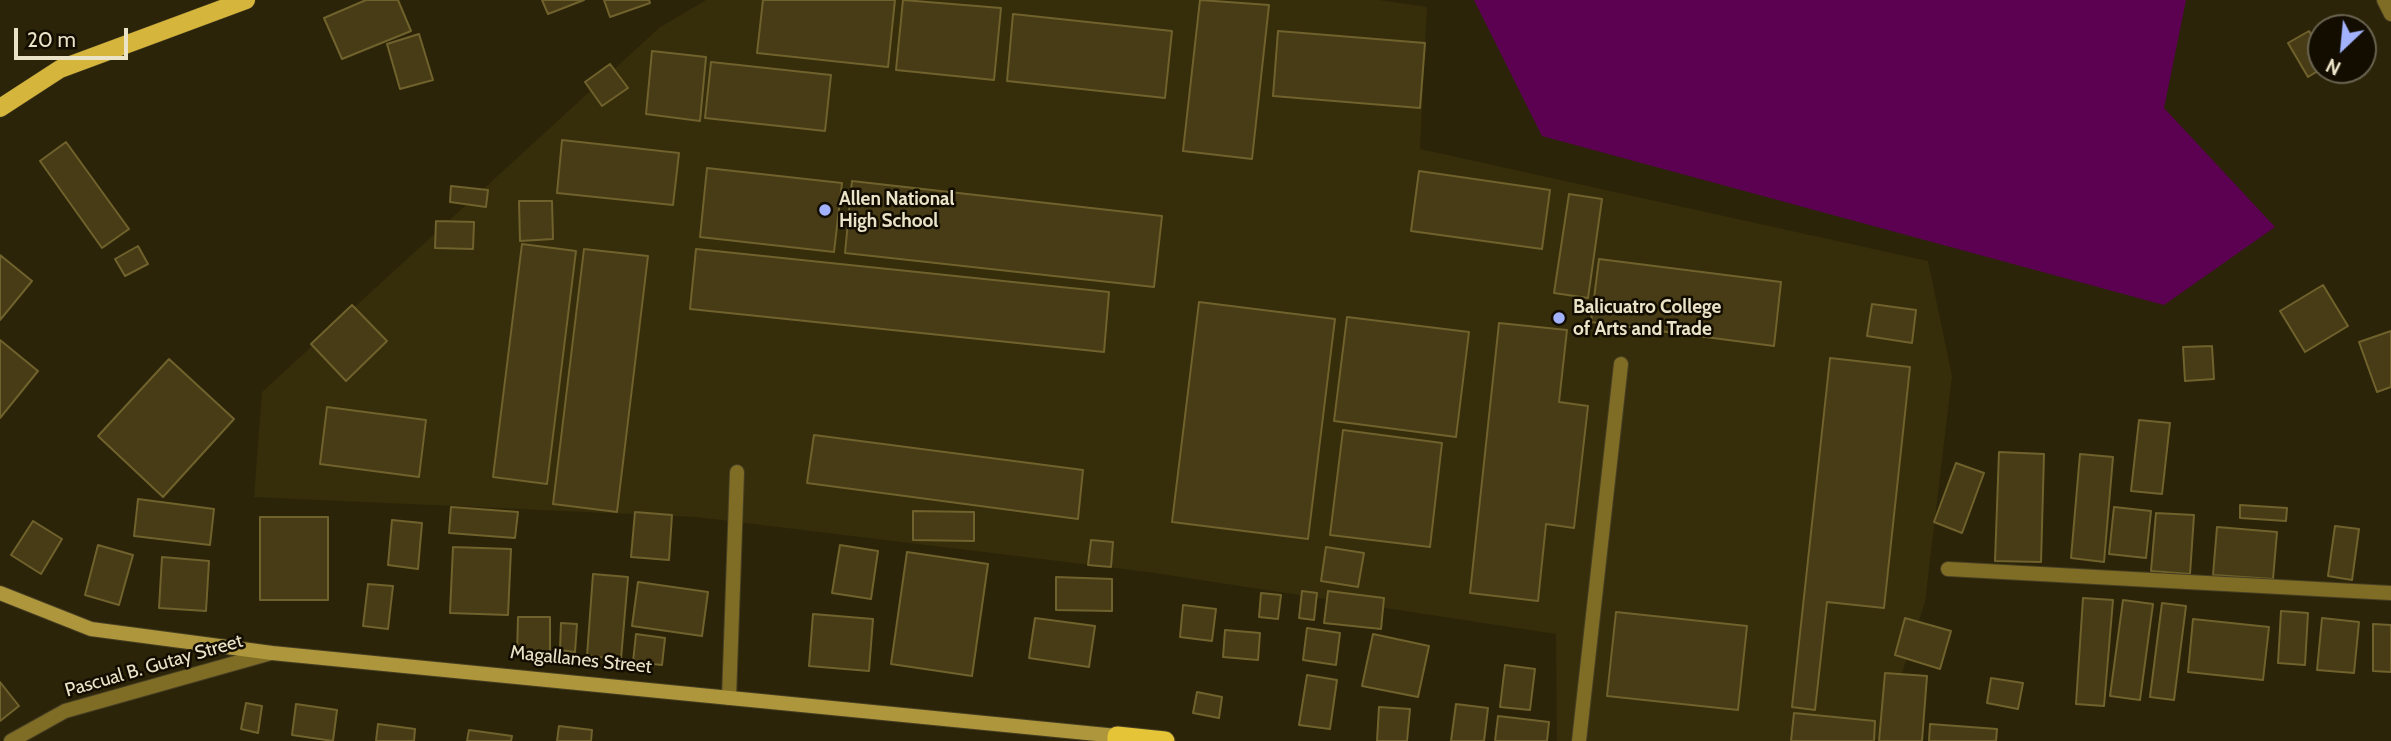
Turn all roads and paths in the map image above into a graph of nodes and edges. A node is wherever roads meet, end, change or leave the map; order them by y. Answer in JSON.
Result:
{"nodes":[{"id":1,"x":246,"y":0,"type":"edge"},
{"id":2,"x":2384,"y":0,"type":"edge"},
{"id":3,"x":2391,"y":15,"type":"edge"},
{"id":4,"x":0,"y":108,"type":"edge"},
{"id":5,"x":1621,"y":364,"type":"dead end"},
{"id":6,"x":737,"y":472,"type":"dead end"},
{"id":7,"x":1948,"y":569,"type":"dead end"},
{"id":8,"x":0,"y":593,"type":"edge"},
{"id":9,"x":2391,"y":593,"type":"edge"},
{"id":10,"x":272,"y":653,"type":"junction"},
{"id":11,"x":729,"y":698,"type":"junction"},
{"id":12,"x":1117,"y":738,"type":"edge"},
{"id":13,"x":11,"y":741,"type":"edge"},
{"id":14,"x":1165,"y":741,"type":"edge"},
{"id":15,"x":1579,"y":741,"type":"edge"}],
"edges":[{"from":1,"to":4,"type":"main road"},
{"from":2,"to":3,"type":"street"},
{"from":5,"to":15,"type":"street"},
{"from":6,"to":11,"type":"street"},
{"from":7,"to":9,"type":"street"},
{"from":8,"to":10,"type":"main road","name":"Magallanes Street"},
{"from":10,"to":11,"type":"main road","name":"Magallanes Street"},
{"from":10,"to":13,"type":"street","name":"Pascual B. Gutay Street"},
{"from":11,"to":12,"type":"main road","name":"Magallanes Street"},
{"from":12,"to":14,"type":"highway","name":"Magallanes Street"}]}
